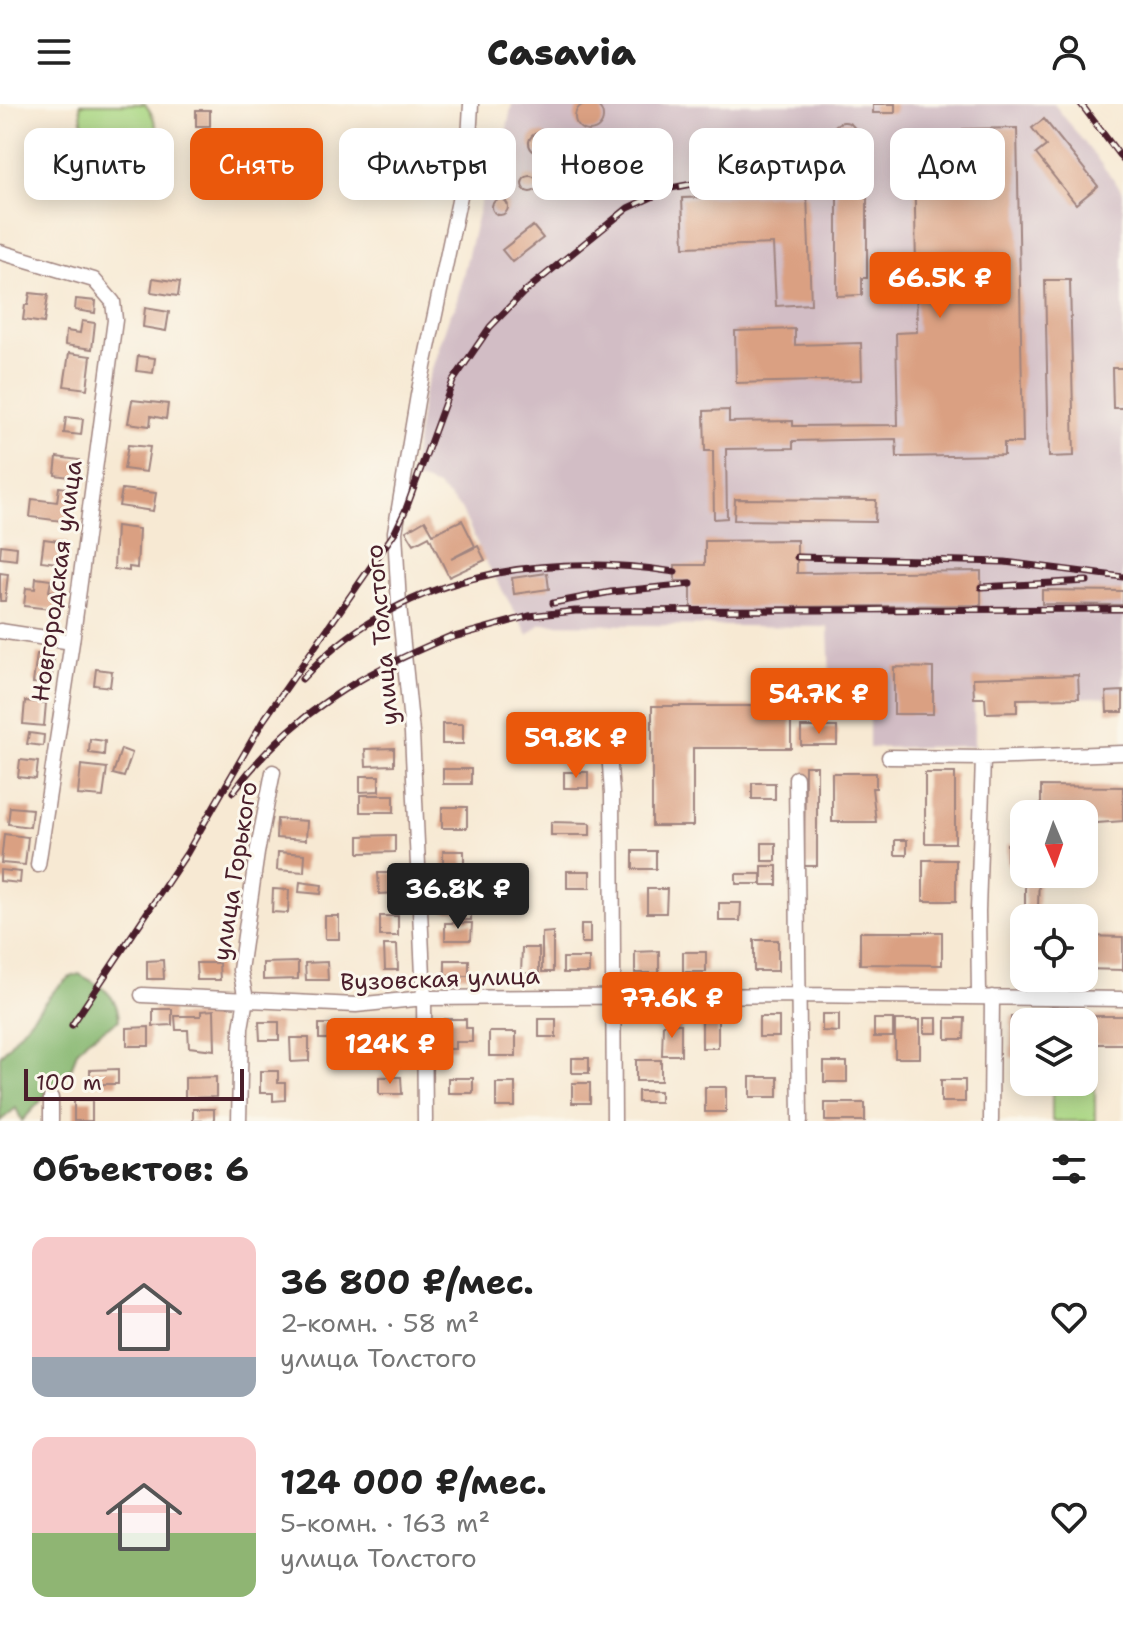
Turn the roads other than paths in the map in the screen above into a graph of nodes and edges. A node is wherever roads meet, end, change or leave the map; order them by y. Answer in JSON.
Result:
{"nodes":[{"id":1,"x":471,"y":104,"type":"edge"},
{"id":2,"x":0,"y":252,"type":"edge"},
{"id":3,"x":0,"y":631,"type":"edge"},
{"id":4,"x":72,"y":642,"type":"junction"},
{"id":5,"x":608,"y":737,"type":"dead end"},
{"id":6,"x":1123,"y":753,"type":"edge"},
{"id":7,"x":889,"y":757,"type":"dead end"},
{"id":8,"x":983,"y":758,"type":"junction"},
{"id":9,"x":273,"y":772,"type":"dead end"},
{"id":10,"x":796,"y":778,"type":"dead end"},
{"id":11,"x":38,"y":865,"type":"dead end"},
{"id":12,"x":142,"y":995,"type":"dead end"},
{"id":13,"x":799,"y":995,"type":"junction"},
{"id":14,"x":613,"y":997,"type":"junction"},
{"id":15,"x":986,"y":997,"type":"junction"},
{"id":16,"x":424,"y":998,"type":"junction"},
{"id":17,"x":246,"y":999,"type":"junction"},
{"id":18,"x":1123,"y":999,"type":"edge"},
{"id":19,"x":51,"y":1098,"type":"dead end"},
{"id":20,"x":51,"y":1121,"type":"edge"},
{"id":21,"x":239,"y":1121,"type":"edge"},
{"id":22,"x":425,"y":1121,"type":"edge"},
{"id":23,"x":614,"y":1121,"type":"edge"},
{"id":24,"x":800,"y":1121,"type":"edge"},
{"id":25,"x":991,"y":1121,"type":"edge"}],
"edges":[{"from":1,"to":16,"type":"street","name":"улица Толстого"},
{"from":2,"to":4,"type":"street","name":"Новгородская улица"},
{"from":3,"to":4,"type":"street"},
{"from":4,"to":11,"type":"street","name":"Новгородская улица"},
{"from":5,"to":14,"type":"street"},
{"from":6,"to":8,"type":"street"},
{"from":7,"to":8,"type":"street"},
{"from":8,"to":15,"type":"street"},
{"from":9,"to":17,"type":"street","name":"улица Горького"},
{"from":10,"to":13,"type":"street"},
{"from":12,"to":17,"type":"street","name":"Вузовская улица"},
{"from":13,"to":14,"type":"street","name":"Вузовская улица"},
{"from":13,"to":15,"type":"street","name":"Вузовская улица"},
{"from":13,"to":24,"type":"street"},
{"from":14,"to":16,"type":"street","name":"Вузовская улица"},
{"from":14,"to":23,"type":"street"},
{"from":15,"to":18,"type":"street","name":"Вузовская улица"},
{"from":15,"to":25,"type":"street"},
{"from":16,"to":17,"type":"street","name":"Вузовская улица"},
{"from":16,"to":22,"type":"street","name":"улица Толстого"},
{"from":17,"to":21,"type":"street","name":"улица Горького"},
{"from":19,"to":20,"type":"street"}]}
